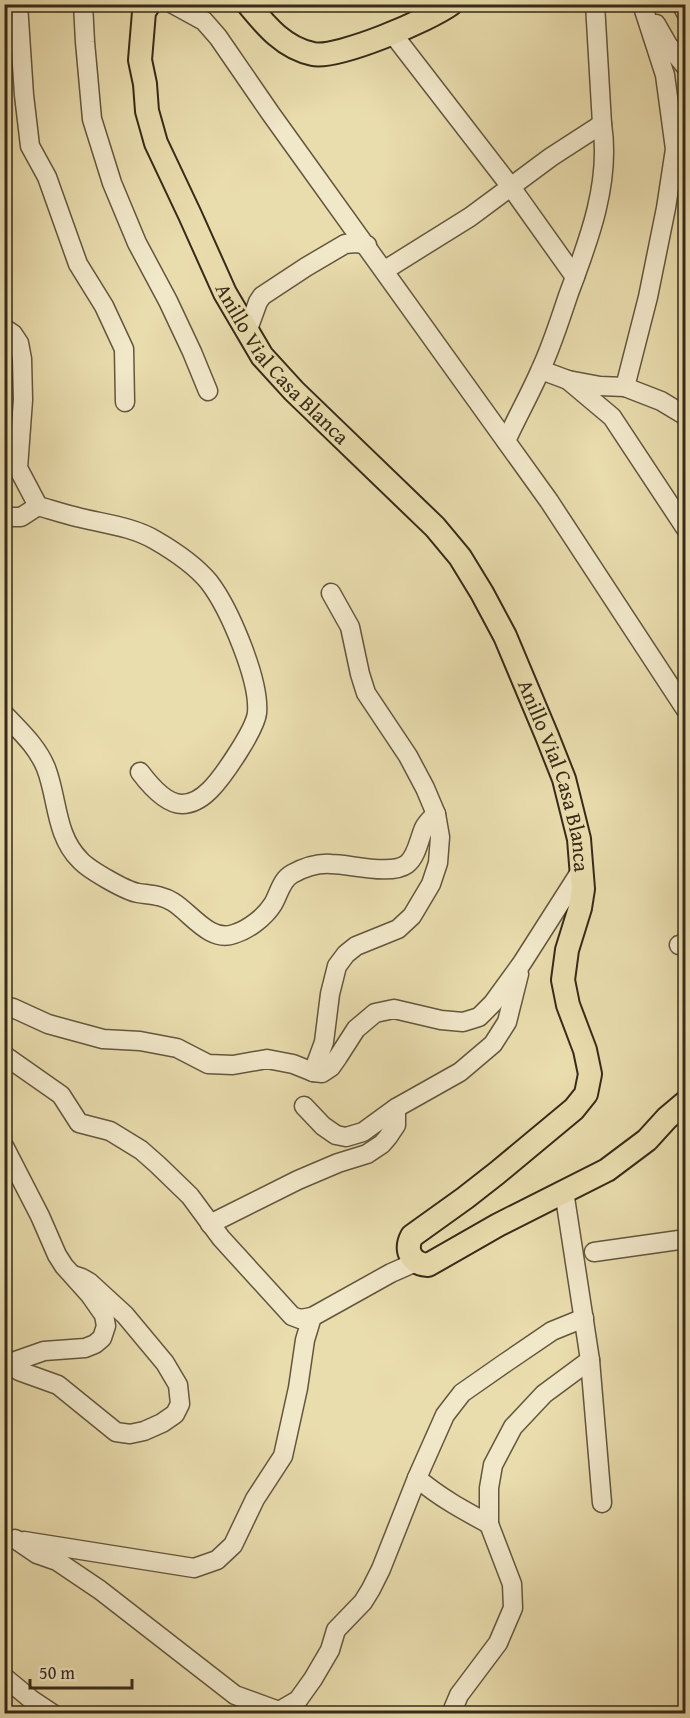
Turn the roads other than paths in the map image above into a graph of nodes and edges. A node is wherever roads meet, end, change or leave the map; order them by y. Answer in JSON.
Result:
{"nodes":[{"id":1,"x":18,"y":4,"type":"edge"},
{"id":2,"x":83,"y":4,"type":"edge"},
{"id":3,"x":149,"y":4,"type":"edge"},
{"id":4,"x":173,"y":4,"type":"edge"},
{"id":5,"x":248,"y":4,"type":"edge"},
{"id":6,"x":451,"y":4,"type":"edge"},
{"id":7,"x":595,"y":4,"type":"edge"},
{"id":8,"x":643,"y":4,"type":"edge"},
{"id":9,"x":681,"y":4,"type":"edge"},
{"id":10,"x":686,"y":13,"type":"edge"},
{"id":11,"x":392,"y":33,"type":"junction"},
{"id":12,"x":686,"y":67,"type":"edge"},
{"id":13,"x":602,"y":124,"type":"junction"},
{"id":14,"x":511,"y":187,"type":"junction"},
{"id":15,"x":367,"y":245,"type":"junction"},
{"id":16,"x":385,"y":270,"type":"junction"},
{"id":17,"x":575,"y":277,"type":"junction"},
{"id":18,"x":4,"y":328,"type":"edge"},
{"id":19,"x":247,"y":332,"type":"junction"},
{"id":20,"x":541,"y":370,"type":"junction"},
{"id":21,"x":568,"y":380,"type":"junction"},
{"id":22,"x":625,"y":387,"type":"junction"},
{"id":23,"x":208,"y":391,"type":"dead end"},
{"id":24,"x":125,"y":402,"type":"dead end"},
{"id":25,"x":686,"y":416,"type":"edge"},
{"id":26,"x":506,"y":441,"type":"junction"},
{"id":27,"x":4,"y":501,"type":"edge"},
{"id":28,"x":38,"y":506,"type":"junction"},
{"id":29,"x":13,"y":517,"type":"edge"},
{"id":30,"x":686,"y":530,"type":"edge"},
{"id":31,"x":331,"y":593,"type":"dead end"},
{"id":32,"x":686,"y":710,"type":"edge"},
{"id":33,"x":4,"y":714,"type":"edge"},
{"id":34,"x":140,"y":772,"type":"dead end"},
{"id":35,"x":436,"y":814,"type":"junction"},
{"id":36,"x":582,"y":869,"type":"junction"},
{"id":37,"x":522,"y":963,"type":"junction"},
{"id":38,"x":4,"y":1006,"type":"edge"},
{"id":39,"x":4,"y":1055,"type":"edge"},
{"id":40,"x":312,"y":1072,"type":"junction"},
{"id":41,"x":686,"y":1102,"type":"edge"},
{"id":42,"x":304,"y":1106,"type":"dead end"},
{"id":43,"x":396,"y":1108,"type":"junction"},
{"id":44,"x":4,"y":1146,"type":"edge"},
{"id":45,"x":564,"y":1191,"type":"junction"},
{"id":46,"x":210,"y":1224,"type":"junction"},
{"id":47,"x":686,"y":1239,"type":"edge"},
{"id":48,"x":594,"y":1252,"type":"dead end"},
{"id":49,"x":416,"y":1262,"type":"junction"},
{"id":50,"x":73,"y":1275,"type":"junction"},
{"id":51,"x":312,"y":1317,"type":"junction"},
{"id":52,"x":584,"y":1318,"type":"junction"},
{"id":53,"x":590,"y":1360,"type":"junction"},
{"id":54,"x":6,"y":1364,"type":"edge"},
{"id":55,"x":417,"y":1478,"type":"junction"},
{"id":56,"x":602,"y":1503,"type":"dead end"},
{"id":57,"x":489,"y":1524,"type":"junction"},
{"id":58,"x":10,"y":1540,"type":"edge"},
{"id":59,"x":4,"y":1677,"type":"edge"},
{"id":60,"x":53,"y":1713,"type":"edge"},
{"id":61,"x":452,"y":1713,"type":"edge"}],
"edges":[{"from":1,"to":24,"type":"street"},
{"from":2,"to":23,"type":"street"},
{"from":3,"to":19,"type":"main road","name":"Anillo Vial Casa Blanca"},
{"from":4,"to":15,"type":"street"},
{"from":5,"to":11,"type":"main road"},
{"from":6,"to":11,"type":"main road"},
{"from":7,"to":13,"type":"street"},
{"from":8,"to":12,"type":"street"},
{"from":8,"to":22,"type":"street"},
{"from":9,"to":10,"type":"street"},
{"from":11,"to":14,"type":"street"},
{"from":13,"to":14,"type":"street"},
{"from":13,"to":17,"type":"street"},
{"from":14,"to":16,"type":"street"},
{"from":14,"to":17,"type":"street"},
{"from":15,"to":16,"type":"street"},
{"from":15,"to":19,"type":"street"},
{"from":16,"to":26,"type":"street"},
{"from":17,"to":20,"type":"street"},
{"from":18,"to":28,"type":"street"},
{"from":19,"to":36,"type":"main road","name":"Anillo Vial Casa Blanca"},
{"from":20,"to":21,"type":"street"},
{"from":20,"to":26,"type":"street"},
{"from":21,"to":22,"type":"street"},
{"from":21,"to":30,"type":"street"},
{"from":22,"to":25,"type":"street"},
{"from":26,"to":32,"type":"street"},
{"from":27,"to":29,"type":"street"},
{"from":28,"to":29,"type":"street"},
{"from":28,"to":34,"type":"street"},
{"from":31,"to":35,"type":"street"},
{"from":33,"to":35,"type":"street"},
{"from":35,"to":40,"type":"street"},
{"from":36,"to":37,"type":"street"},
{"from":36,"to":49,"type":"main road","name":"Anillo Vial Casa Blanca"},
{"from":37,"to":40,"type":"street"},
{"from":37,"to":43,"type":"street"},
{"from":38,"to":40,"type":"street"},
{"from":39,"to":46,"type":"street"},
{"from":41,"to":45,"type":"main road"},
{"from":42,"to":43,"type":"street"},
{"from":43,"to":46,"type":"street"},
{"from":44,"to":50,"type":"street"},
{"from":45,"to":49,"type":"main road"},
{"from":45,"to":52,"type":"street"},
{"from":46,"to":51,"type":"street"},
{"from":47,"to":48,"type":"street"},
{"from":49,"to":51,"type":"street"},
{"from":50,"to":54,"type":"street"},
{"from":50,"to":54,"type":"street"},
{"from":51,"to":58,"type":"street"},
{"from":52,"to":53,"type":"street"},
{"from":52,"to":55,"type":"street"},
{"from":53,"to":56,"type":"street"},
{"from":53,"to":57,"type":"street"},
{"from":55,"to":57,"type":"street"},
{"from":55,"to":58,"type":"street"},
{"from":57,"to":61,"type":"street"},
{"from":59,"to":60,"type":"street"}]}
